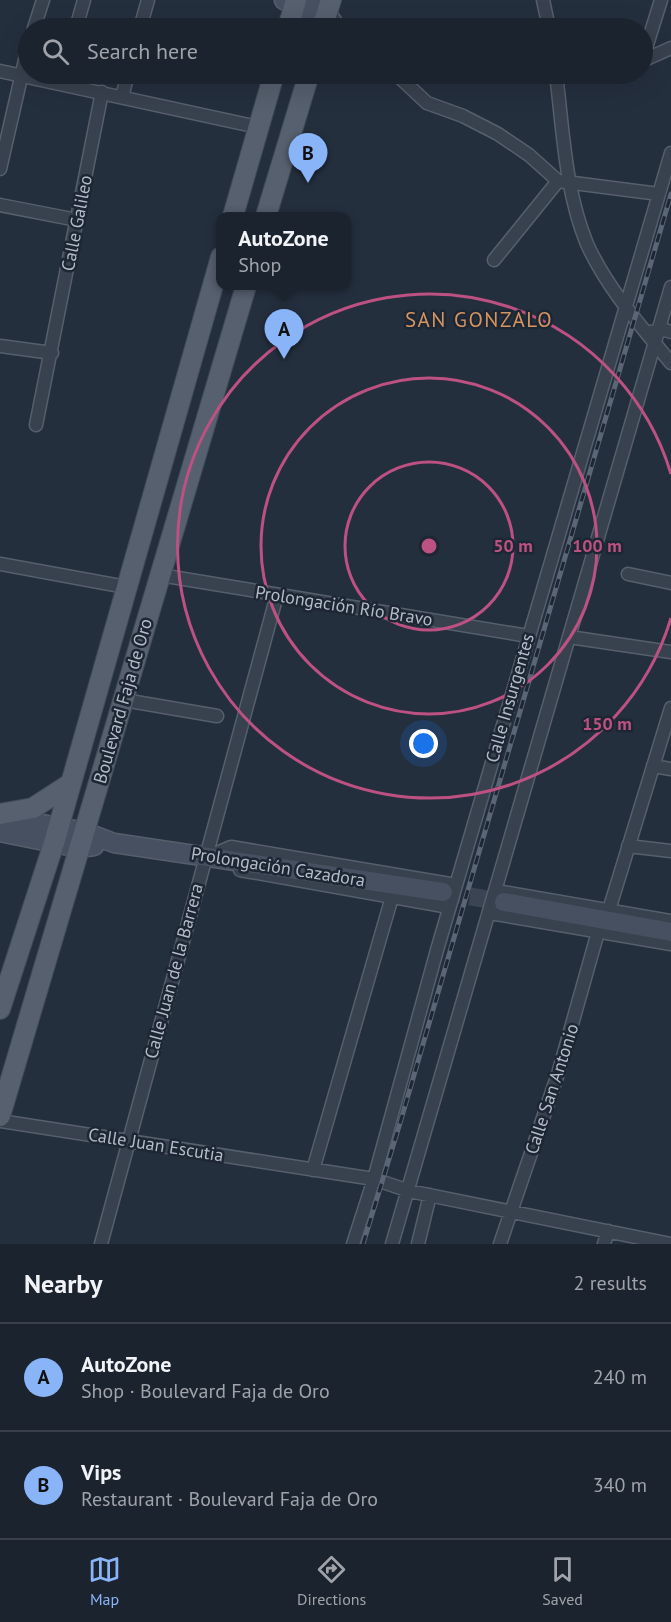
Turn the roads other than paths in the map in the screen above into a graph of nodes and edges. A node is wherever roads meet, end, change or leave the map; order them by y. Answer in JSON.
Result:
{"nodes":[{"id":1,"x":43,"y":0,"type":"edge"},
{"id":2,"x":84,"y":0,"type":"edge"},
{"id":3,"x":148,"y":0,"type":"edge"},
{"id":4,"x":543,"y":0,"type":"edge"},
{"id":5,"x":661,"y":0,"type":"edge"},
{"id":6,"x":37,"y":18,"type":"edge"},
{"id":7,"x":79,"y":18,"type":"edge"},
{"id":8,"x":143,"y":18,"type":"edge"},
{"id":9,"x":547,"y":18,"type":"edge"},
{"id":10,"x":653,"y":26,"type":"edge"},
{"id":11,"x":671,"y":48,"type":"edge"},
{"id":12,"x":653,"y":56,"type":"edge"},
{"id":13,"x":0,"y":71,"type":"edge"},
{"id":14,"x":18,"y":74,"type":"edge"},
{"id":15,"x":19,"y":84,"type":"edge"},
{"id":16,"x":79,"y":84,"type":"edge"},
{"id":17,"x":125,"y":84,"type":"edge"},
{"id":18,"x":271,"y":84,"type":"edge"},
{"id":19,"x":306,"y":84,"type":"edge"},
{"id":20,"x":407,"y":84,"type":"edge"},
{"id":21,"x":557,"y":84,"type":"edge"},
{"id":22,"x":102,"y":92,"type":"junction"},
{"id":23,"x":122,"y":97,"type":"junction"},
{"id":24,"x":258,"y":127,"type":"junction"},
{"id":25,"x":671,"y":153,"type":"edge"},
{"id":26,"x":0,"y":169,"type":"edge"},
{"id":27,"x":564,"y":182,"type":"junction"},
{"id":28,"x":659,"y":194,"type":"junction"},
{"id":29,"x":0,"y":205,"type":"edge"},
{"id":30,"x":233,"y":212,"type":"edge"},
{"id":31,"x":267,"y":212,"type":"edge"},
{"id":32,"x":77,"y":220,"type":"junction"},
{"id":33,"x":494,"y":260,"type":"dead end"},
{"id":34,"x":216,"y":274,"type":"edge"},
{"id":35,"x":671,"y":287,"type":"edge"},
{"id":36,"x":244,"y":290,"type":"edge"},
{"id":37,"x":209,"y":298,"type":"junction"},
{"id":38,"x":239,"y":306,"type":"junction"},
{"id":39,"x":626,"y":307,"type":"junction"},
{"id":40,"x":658,"y":334,"type":"edge"},
{"id":41,"x":0,"y":346,"type":"edge"},
{"id":42,"x":52,"y":353,"type":"junction"},
{"id":43,"x":671,"y":363,"type":"edge"},
{"id":44,"x":36,"y":425,"type":"dead end"},
{"id":45,"x":0,"y":564,"type":"edge"},
{"id":46,"x":628,"y":574,"type":"dead end"},
{"id":47,"x":160,"y":575,"type":"junction"},
{"id":48,"x":671,"y":583,"type":"edge"},
{"id":49,"x":126,"y":587,"type":"junction"},
{"id":50,"x":276,"y":595,"type":"junction"},
{"id":51,"x":528,"y":636,"type":"junction"},
{"id":52,"x":569,"y":637,"type":"junction"},
{"id":53,"x":671,"y":652,"type":"edge"},
{"id":54,"x":124,"y":700,"type":"junction"},
{"id":55,"x":671,"y":708,"type":"edge"},
{"id":56,"x":217,"y":716,"type":"dead end"},
{"id":57,"x":653,"y":766,"type":"junction"},
{"id":58,"x":671,"y":769,"type":"edge"},
{"id":59,"x":70,"y":784,"type":"junction"},
{"id":60,"x":0,"y":815,"type":"edge"},
{"id":61,"x":0,"y":832,"type":"edge"},
{"id":62,"x":56,"y":835,"type":"junction"},
{"id":63,"x":82,"y":840,"type":"junction"},
{"id":64,"x":628,"y":846,"type":"junction"},
{"id":65,"x":671,"y":851,"type":"edge"},
{"id":66,"x":209,"y":856,"type":"junction"},
{"id":67,"x":449,"y":894,"type":"junction"},
{"id":68,"x":392,"y":897,"type":"junction"},
{"id":69,"x":497,"y":902,"type":"junction"},
{"id":70,"x":609,"y":910,"type":"junction"},
{"id":71,"x":671,"y":921,"type":"edge"},
{"id":72,"x":598,"y":932,"type":"junction"},
{"id":73,"x":671,"y":932,"type":"edge"},
{"id":74,"x":671,"y":944,"type":"edge"},
{"id":75,"x":0,"y":1009,"type":"edge"},
{"id":76,"x":0,"y":1119,"type":"edge"},
{"id":77,"x":129,"y":1141,"type":"junction"},
{"id":78,"x":313,"y":1170,"type":"junction"},
{"id":79,"x":374,"y":1179,"type":"junction"},
{"id":80,"x":409,"y":1191,"type":"junction"},
{"id":81,"x":430,"y":1195,"type":"junction"},
{"id":82,"x":512,"y":1212,"type":"junction"},
{"id":83,"x":608,"y":1231,"type":"junction"},
{"id":84,"x":101,"y":1244,"type":"edge"},
{"id":85,"x":353,"y":1244,"type":"edge"},
{"id":86,"x":392,"y":1244,"type":"edge"},
{"id":87,"x":418,"y":1244,"type":"edge"},
{"id":88,"x":500,"y":1244,"type":"edge"},
{"id":89,"x":604,"y":1244,"type":"edge"},
{"id":90,"x":670,"y":1244,"type":"edge"}],
"edges":[{"from":1,"to":6,"type":"street"},
{"from":2,"to":7,"type":"street"},
{"from":3,"to":8,"type":"street"},
{"from":4,"to":9,"type":"street"},
{"from":5,"to":10,"type":"street"},
{"from":11,"to":12,"type":"street"},
{"from":13,"to":14,"type":"street"},
{"from":15,"to":26,"type":"street"},
{"from":16,"to":22,"type":"street"},
{"from":17,"to":23,"type":"street"},
{"from":18,"to":24,"type":"main road"},
{"from":19,"to":31,"type":"main road"},
{"from":20,"to":27,"type":"street"},
{"from":21,"to":27,"type":"street"},
{"from":22,"to":23,"type":"street"},
{"from":22,"to":32,"type":"street","name":"Calle Galileo"},
{"from":23,"to":24,"type":"street"},
{"from":24,"to":30,"type":"main road"},
{"from":25,"to":28,"type":"street","name":"Calle Insurgentes"},
{"from":27,"to":28,"type":"street"},
{"from":27,"to":33,"type":"street"},
{"from":27,"to":39,"type":"street"},
{"from":28,"to":39,"type":"street","name":"Calle Insurgentes"},
{"from":29,"to":32,"type":"street"},
{"from":32,"to":42,"type":"street","name":"Calle Galileo"},
{"from":34,"to":37,"type":"main road","name":"Boulevard Faja de Oro"},
{"from":35,"to":40,"type":"street"},
{"from":36,"to":38,"type":"main road","name":"Boulevard Faja de Oro"},
{"from":37,"to":38,"type":"main road"},
{"from":37,"to":49,"type":"main road","name":"Boulevard Faja de Oro"},
{"from":38,"to":47,"type":"main road","name":"Boulevard Faja de Oro"},
{"from":39,"to":40,"type":"street"},
{"from":39,"to":51,"type":"street","name":"Calle Insurgentes"},
{"from":40,"to":43,"type":"street"},
{"from":40,"to":52,"type":"street"},
{"from":41,"to":42,"type":"street"},
{"from":42,"to":44,"type":"street","name":"Calle Galileo"},
{"from":45,"to":49,"type":"street"},
{"from":46,"to":48,"type":"street"},
{"from":47,"to":50,"type":"street","name":"Prolongación Río Bravo"},
{"from":47,"to":54,"type":"main road","name":"Boulevard Faja de Oro"},
{"from":49,"to":59,"type":"main road","name":"Boulevard Faja de Oro"},
{"from":50,"to":51,"type":"street","name":"Prolongación Río Bravo"},
{"from":50,"to":66,"type":"street","name":"Calle Juan de la Barrera"},
{"from":51,"to":67,"type":"street","name":"Calle Insurgentes"},
{"from":52,"to":53,"type":"street"},
{"from":52,"to":69,"type":"street"},
{"from":54,"to":56,"type":"street"},
{"from":54,"to":63,"type":"main road","name":"Boulevard Faja de Oro"},
{"from":55,"to":57,"type":"street"},
{"from":57,"to":58,"type":"street"},
{"from":57,"to":64,"type":"street"},
{"from":59,"to":60,"type":"main road"},
{"from":59,"to":62,"type":"main road","name":"Boulevard Faja de Oro"},
{"from":60,"to":62,"type":"street"},
{"from":61,"to":62,"type":"street"},
{"from":62,"to":63,"type":"street","name":"Prolongación Cazadora"},
{"from":62,"to":75,"type":"main road","name":"Boulevard Faja de Oro"},
{"from":63,"to":66,"type":"street","name":"Prolongación Cazadora"},
{"from":63,"to":76,"type":"main road","name":"Boulevard Faja de Oro"},
{"from":64,"to":65,"type":"street"},
{"from":64,"to":70,"type":"street"},
{"from":66,"to":67,"type":"street","name":"Prolongación Cazadora"},
{"from":66,"to":68,"type":"street"},
{"from":66,"to":77,"type":"street","name":"Calle Juan de la Barrera"},
{"from":67,"to":68,"type":"street"},
{"from":67,"to":79,"type":"street","name":"Calle Insurgentes"},
{"from":68,"to":78,"type":"street"},
{"from":69,"to":70,"type":"street"},
{"from":69,"to":72,"type":"street"},
{"from":69,"to":73,"type":"street"},
{"from":69,"to":80,"type":"street"},
{"from":70,"to":71,"type":"street"},
{"from":72,"to":74,"type":"street"},
{"from":72,"to":82,"type":"street","name":"Calle San Antonio"},
{"from":76,"to":77,"type":"street","name":"Calle Juan Escutia"},
{"from":77,"to":78,"type":"street","name":"Calle Juan Escutia"},
{"from":77,"to":84,"type":"street","name":"Calle Juan de la Barrera"},
{"from":78,"to":79,"type":"street","name":"Calle Juan Escutia"},
{"from":79,"to":80,"type":"street","name":"Calle Juan Escutia"},
{"from":79,"to":85,"type":"street","name":"Calle Insurgentes"},
{"from":80,"to":81,"type":"street","name":"Calle Juan Escutia"},
{"from":80,"to":86,"type":"street"},
{"from":81,"to":82,"type":"street","name":"Calle Juan Escutia"},
{"from":81,"to":87,"type":"street"},
{"from":82,"to":83,"type":"street","name":"Calle Juan Escutia"},
{"from":82,"to":88,"type":"street","name":"Calle San Antonio"},
{"from":83,"to":89,"type":"street"},
{"from":83,"to":90,"type":"street","name":"Calle Juan Escutia"}]}
